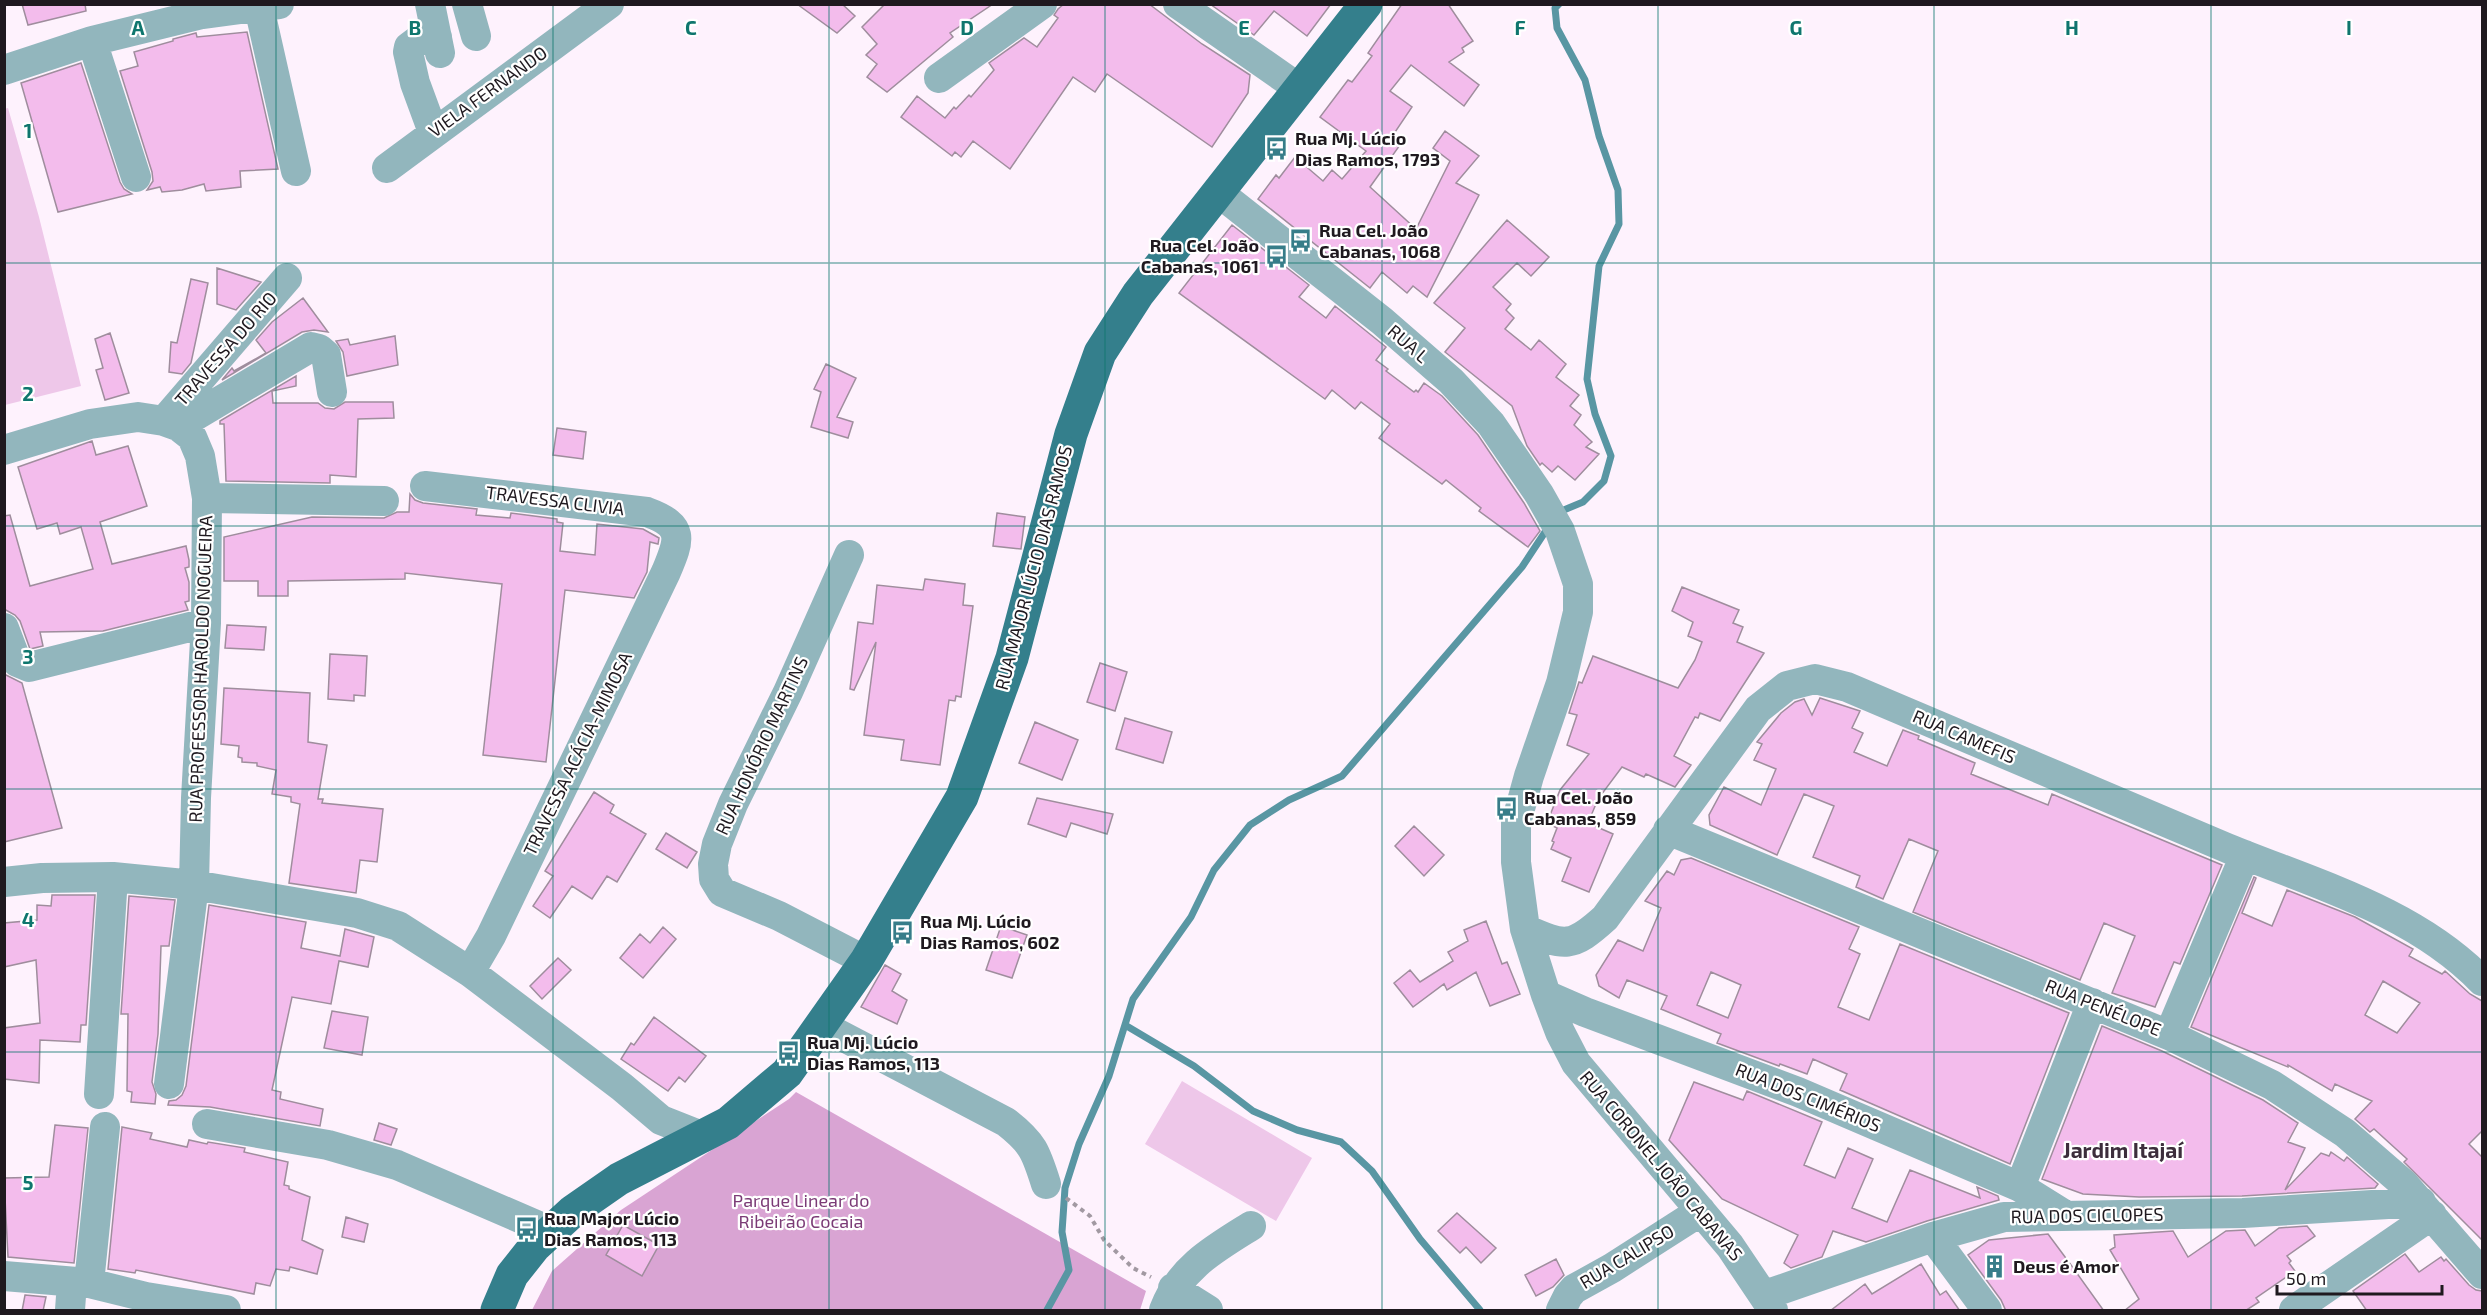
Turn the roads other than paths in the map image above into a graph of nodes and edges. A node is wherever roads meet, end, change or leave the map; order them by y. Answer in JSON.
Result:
{"nodes":[{"id":1,"x":430,"y":4,"type":"edge"},
{"id":2,"x":467,"y":4,"type":"edge"},
{"id":3,"x":1042,"y":4,"type":"edge"},
{"id":4,"x":1178,"y":4,"type":"edge"},
{"id":5,"x":1366,"y":4,"type":"edge"},
{"id":6,"x":269,"y":6,"type":"edge"},
{"id":7,"x":594,"y":9,"type":"edge"},
{"id":8,"x":476,"y":36,"type":"dead end"},
{"id":9,"x":92,"y":41,"type":"junction"},
{"id":10,"x":4,"y":70,"type":"edge"},
{"id":11,"x":939,"y":78,"type":"dead end"},
{"id":12,"x":1300,"y":89,"type":"junction"},
{"id":13,"x":433,"y":132,"type":"junction"},
{"id":14,"x":387,"y":168,"type":"dead end"},
{"id":15,"x":296,"y":171,"type":"dead end"},
{"id":16,"x":136,"y":177,"type":"dead end"},
{"id":17,"x":1218,"y":192,"type":"junction"},
{"id":18,"x":288,"y":278,"type":"dead end"},
{"id":19,"x":332,"y":392,"type":"dead end"},
{"id":20,"x":171,"y":423,"type":"junction"},
{"id":21,"x":4,"y":450,"type":"edge"},
{"id":22,"x":425,"y":486,"type":"dead end"},
{"id":23,"x":207,"y":498,"type":"junction"},
{"id":24,"x":384,"y":501,"type":"dead end"},
{"id":25,"x":1560,"y":531,"type":"joint"},
{"id":26,"x":677,"y":533,"type":"joint"},
{"id":27,"x":849,"y":555,"type":"dead end"},
{"id":28,"x":206,"y":623,"type":"junction"},
{"id":29,"x":4,"y":628,"type":"edge"},
{"id":30,"x":1668,"y":830,"type":"junction"},
{"id":31,"x":2245,"y":855,"type":"junction"},
{"id":32,"x":112,"y":878,"type":"junction"},
{"id":33,"x":4,"y":882,"type":"edge"},
{"id":34,"x":194,"y":885,"type":"junction"},
{"id":35,"x":1525,"y":929,"type":"junction"},
{"id":36,"x":866,"y":961,"type":"junction"},
{"id":37,"x":470,"y":972,"type":"junction"},
{"id":38,"x":2482,"y":981,"type":"edge"},
{"id":39,"x":1546,"y":995,"type":"junction"},
{"id":40,"x":2092,"y":1003,"type":"junction"},
{"id":41,"x":821,"y":1025,"type":"junction"},
{"id":42,"x":2169,"y":1035,"type":"junction"},
{"id":43,"x":169,"y":1084,"type":"dead end"},
{"id":44,"x":99,"y":1094,"type":"dead end"},
{"id":45,"x":661,"y":1120,"type":"junction"},
{"id":46,"x":207,"y":1124,"type":"dead end"},
{"id":47,"x":105,"y":1127,"type":"dead end"},
{"id":48,"x":704,"y":1137,"type":"junction"},
{"id":49,"x":664,"y":1156,"type":"junction"},
{"id":50,"x":1046,"y":1184,"type":"dead end"},
{"id":51,"x":2020,"y":1187,"type":"junction"},
{"id":52,"x":2427,"y":1208,"type":"junction"},
{"id":53,"x":1701,"y":1211,"type":"junction"},
{"id":54,"x":2065,"y":1215,"type":"junction"},
{"id":55,"x":1251,"y":1226,"type":"dead end"},
{"id":56,"x":550,"y":1231,"type":"junction"},
{"id":57,"x":1933,"y":1237,"type":"junction"},
{"id":58,"x":2482,"y":1274,"type":"edge"},
{"id":59,"x":4,"y":1276,"type":"edge"},
{"id":60,"x":77,"y":1292,"type":"edge"},
{"id":61,"x":1168,"y":1299,"type":"edge"},
{"id":62,"x":1769,"y":1303,"type":"edge"},
{"id":63,"x":226,"y":1311,"type":"edge"},
{"id":64,"x":496,"y":1311,"type":"edge"},
{"id":65,"x":1208,"y":1311,"type":"edge"},
{"id":66,"x":1561,"y":1311,"type":"edge"},
{"id":67,"x":1987,"y":1311,"type":"edge"},
{"id":68,"x":2294,"y":1311,"type":"edge"}],
"edges":[{"from":1,"to":13,"type":"street"},
{"from":2,"to":8,"type":"street"},
{"from":3,"to":11,"type":"street"},
{"from":4,"to":12,"type":"street"},
{"from":5,"to":12,"type":"main road","name":"RUA MAJOR LÚCIO DIAS RAMOS"},
{"from":6,"to":9,"type":"street"},
{"from":6,"to":15,"type":"street"},
{"from":7,"to":13,"type":"street","name":"VIELA FERNANDO"},
{"from":9,"to":10,"type":"street"},
{"from":9,"to":16,"type":"street"},
{"from":12,"to":17,"type":"main road","name":"RUA MAJOR LÚCIO DIAS RAMOS"},
{"from":13,"to":14,"type":"street","name":"VIELA FERNANDO"},
{"from":17,"to":25,"type":"street","name":"RUA L"},
{"from":17,"to":36,"type":"main road","name":"RUA MAJOR LÚCIO DIAS RAMOS"},
{"from":18,"to":20,"type":"street","name":"TRAVESSA DO RIO"},
{"from":19,"to":20,"type":"street"},
{"from":20,"to":21,"type":"street"},
{"from":20,"to":23,"type":"street","name":"RUA PROFESSOR HAROLDO NOGUEIRA"},
{"from":22,"to":26,"type":"street","name":"TRAVESSA CLIVIA"},
{"from":23,"to":24,"type":"street"},
{"from":23,"to":28,"type":"street","name":"RUA PROFESSOR HAROLDO NOGUEIRA"},
{"from":25,"to":35,"type":"street","name":"RUA CORONEL JOÃO CABANAS"},
{"from":26,"to":37,"type":"street","name":"TRAVESSA ACÁCIA-MIMOSA"},
{"from":27,"to":36,"type":"street","name":"RUA HONÓRIO MARTINS"},
{"from":28,"to":29,"type":"street"},
{"from":28,"to":34,"type":"street","name":"RUA PROFESSOR HAROLDO NOGUEIRA"},
{"from":30,"to":31,"type":"street","name":"RUA CAMEFIS"},
{"from":30,"to":35,"type":"street","name":"RUA CAMEFIS"},
{"from":30,"to":40,"type":"street","name":"RUA PENÉLOPE"},
{"from":31,"to":38,"type":"street","name":"RUA CAMEFIS"},
{"from":31,"to":42,"type":"street"},
{"from":32,"to":33,"type":"street"},
{"from":32,"to":34,"type":"street"},
{"from":32,"to":44,"type":"street"},
{"from":34,"to":37,"type":"street"},
{"from":34,"to":43,"type":"street","name":"RUA PROFESSOR HAROLDO NOGUEIRA"},
{"from":35,"to":39,"type":"street","name":"RUA CORONEL JOÃO CABANAS"},
{"from":36,"to":41,"type":"main road","name":"RUA MAJOR LÚCIO DIAS RAMOS"},
{"from":37,"to":45,"type":"street"},
{"from":39,"to":51,"type":"street","name":"RUA DOS CIMÉRIOS"},
{"from":39,"to":53,"type":"street","name":"RUA CORONEL JOÃO CABANAS"},
{"from":40,"to":42,"type":"street","name":"RUA PENÉLOPE"},
{"from":40,"to":51,"type":"street"},
{"from":41,"to":48,"type":"main road","name":"RUA MAJOR LÚCIO DIAS RAMOS"},
{"from":41,"to":50,"type":"street"},
{"from":42,"to":52,"type":"street","name":"RUA PENÉLOPE"},
{"from":45,"to":48,"type":"street"},
{"from":45,"to":49,"type":"street"},
{"from":46,"to":56,"type":"street"},
{"from":47,"to":60,"type":"street"},
{"from":48,"to":49,"type":"main road","name":"RUA MAJOR LÚCIO DIAS RAMOS"},
{"from":49,"to":56,"type":"main road","name":"RUA MAJOR LÚCIO DIAS RAMOS"},
{"from":51,"to":54,"type":"street","name":"RUA DOS CIMÉRIOS"},
{"from":52,"to":54,"type":"street","name":"RUA DOS CICLOPES"},
{"from":52,"to":58,"type":"street","name":"RUA PENÉLOPE"},
{"from":52,"to":68,"type":"street"},
{"from":53,"to":62,"type":"street","name":"RUA CORONEL JOÃO CABANAS"},
{"from":53,"to":66,"type":"street","name":"RUA CALIPSO"},
{"from":54,"to":57,"type":"street","name":"RUA DOS CICLOPES"},
{"from":55,"to":61,"type":"street"},
{"from":56,"to":64,"type":"main road","name":"RUA MAJOR LÚCIO DIAS RAMOS"},
{"from":57,"to":62,"type":"street","name":"RUA DOS CICLOPES"},
{"from":57,"to":67,"type":"street"},
{"from":59,"to":60,"type":"street"},
{"from":60,"to":63,"type":"street"},
{"from":61,"to":65,"type":"street"}]}
